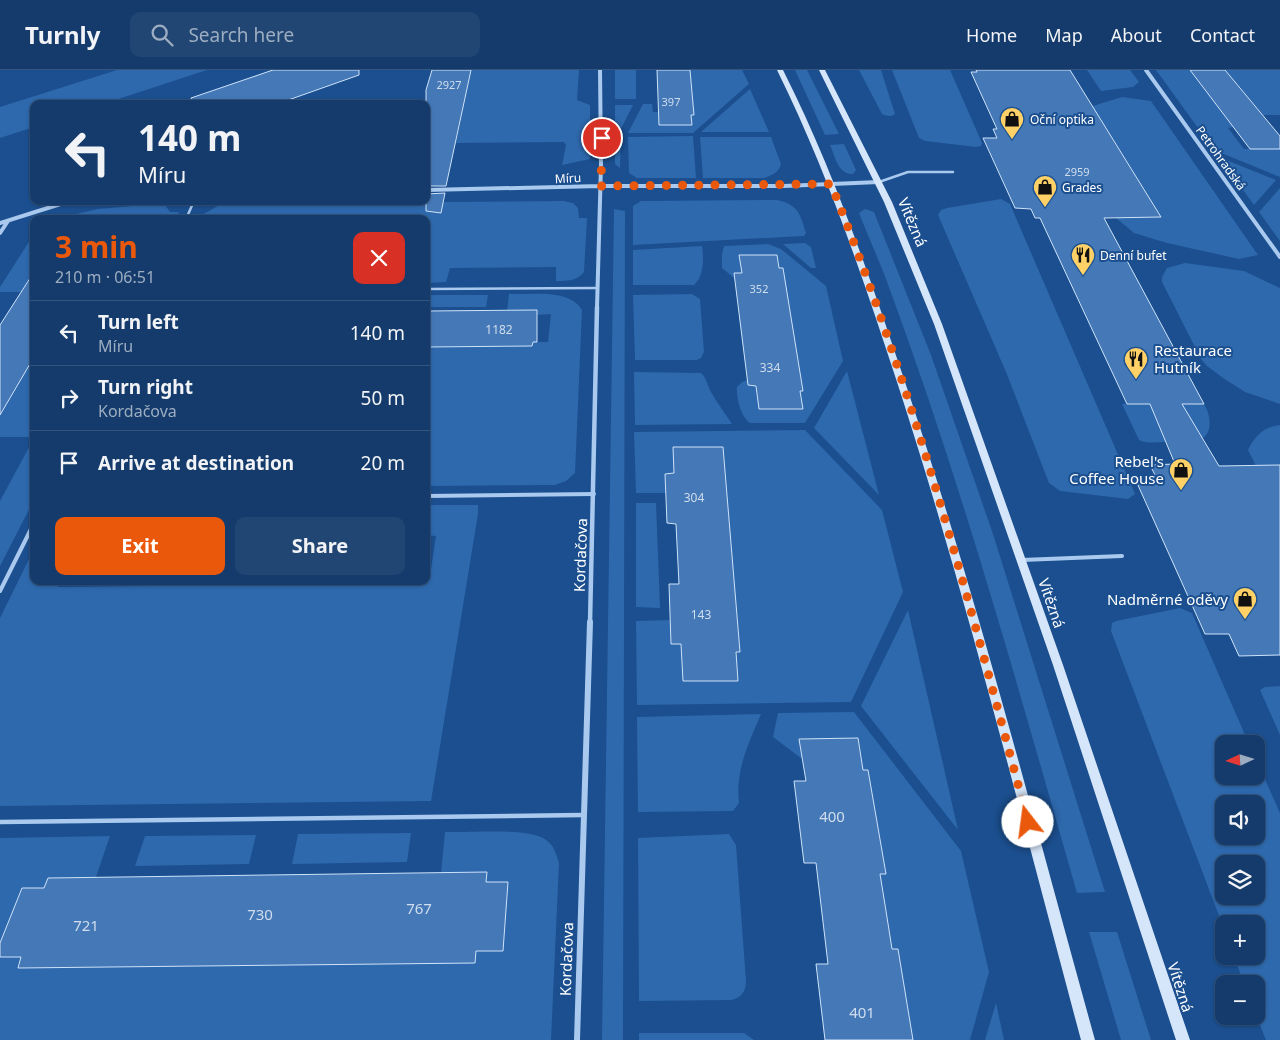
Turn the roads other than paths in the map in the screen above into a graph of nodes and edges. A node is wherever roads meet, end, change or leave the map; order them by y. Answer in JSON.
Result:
{"nodes":[{"id":1,"x":600,"y":70,"type":"edge"},
{"id":2,"x":780,"y":70,"type":"edge"},
{"id":3,"x":822,"y":70,"type":"edge"},
{"id":4,"x":1146,"y":70,"type":"edge"},
{"id":5,"x":953,"y":172,"type":"dead end"},
{"id":6,"x":879,"y":182,"type":"junction"},
{"id":7,"x":831,"y":184,"type":"junction"},
{"id":8,"x":601,"y":186,"type":"junction"},
{"id":9,"x":430,"y":190,"type":"edge"},
{"id":10,"x":57,"y":205,"type":"edge"},
{"id":11,"x":9,"y":220,"type":"junction"},
{"id":12,"x":0,"y":223,"type":"edge"},
{"id":13,"x":0,"y":233,"type":"edge"},
{"id":14,"x":1280,"y":257,"type":"edge"},
{"id":15,"x":597,"y":288,"type":"junction"},
{"id":16,"x":430,"y":289,"type":"edge"},
{"id":17,"x":594,"y":494,"type":"junction"},
{"id":18,"x":430,"y":496,"type":"edge"},
{"id":19,"x":30,"y":531,"type":"edge"},
{"id":20,"x":1122,"y":556,"type":"dead end"},
{"id":21,"x":1022,"y":560,"type":"junction"},
{"id":22,"x":0,"y":590,"type":"edge"},
{"id":23,"x":583,"y":815,"type":"junction"},
{"id":24,"x":0,"y":822,"type":"edge"},
{"id":25,"x":577,"y":1040,"type":"edge"},
{"id":26,"x":1088,"y":1040,"type":"edge"},
{"id":27,"x":1183,"y":1040,"type":"edge"}],
"edges":[{"from":1,"to":8,"type":"street","name":"Kordačova"},
{"from":2,"to":7,"type":"main road"},
{"from":3,"to":6,"type":"main road","name":"Vítězná"},
{"from":4,"to":14,"type":"street","name":"Petrohradská"},
{"from":5,"to":6,"type":"lane"},
{"from":6,"to":7,"type":"street"},
{"from":6,"to":21,"type":"main road","name":"Vítězná"},
{"from":7,"to":8,"type":"street","name":"Míru"},
{"from":7,"to":26,"type":"main road"},
{"from":8,"to":9,"type":"street","name":"Míru"},
{"from":8,"to":15,"type":"street","name":"Kordačova"},
{"from":10,"to":11,"type":"street"},
{"from":11,"to":12,"type":"street"},
{"from":11,"to":13,"type":"street"},
{"from":15,"to":16,"type":"lane"},
{"from":15,"to":17,"type":"street","name":"Kordačova"},
{"from":17,"to":18,"type":"lane"},
{"from":17,"to":23,"type":"street","name":"Kordačova"},
{"from":19,"to":22,"type":"lane"},
{"from":20,"to":21,"type":"lane"},
{"from":21,"to":27,"type":"main road","name":"Vítězná"},
{"from":23,"to":24,"type":"lane"},
{"from":23,"to":25,"type":"street","name":"Kordačova"}]}
